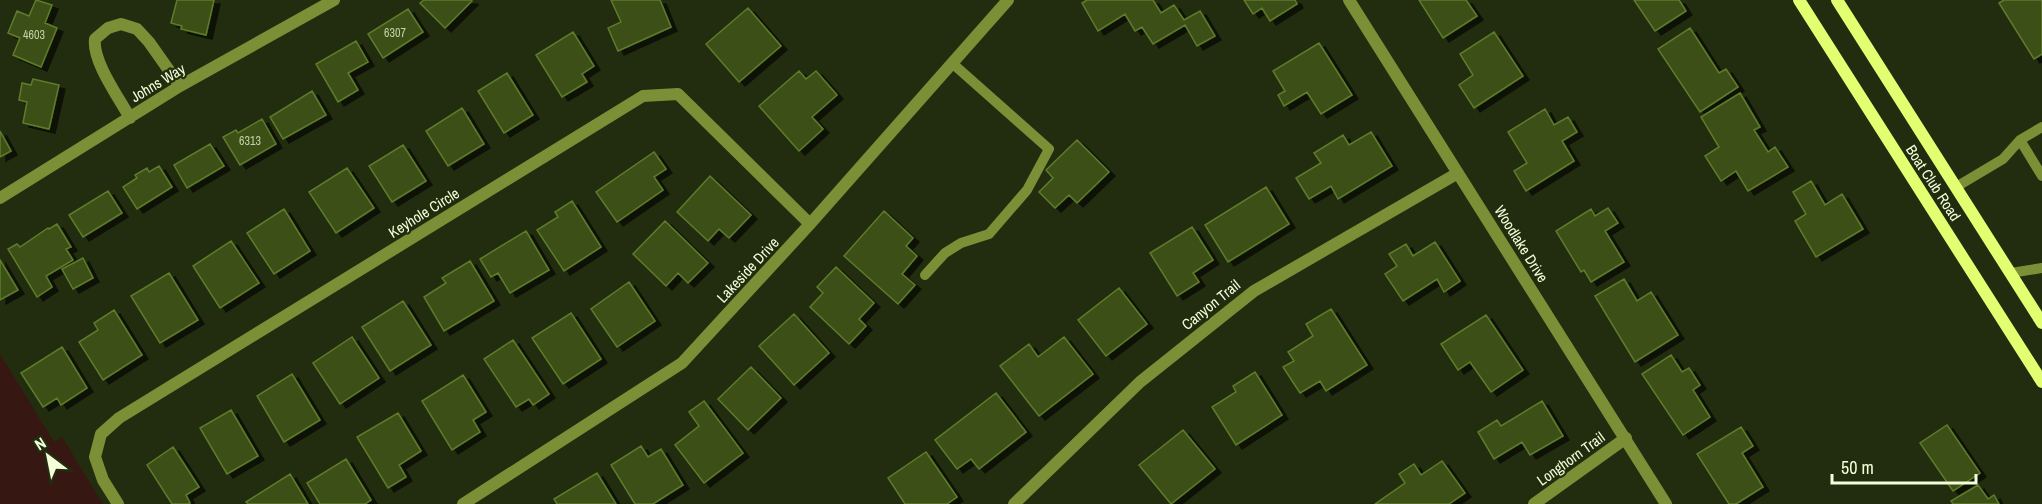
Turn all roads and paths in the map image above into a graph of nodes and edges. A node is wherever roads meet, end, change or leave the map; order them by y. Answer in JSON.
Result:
{"nodes":[{"id":1,"x":334,"y":0,"type":"edge"},
{"id":2,"x":1008,"y":0,"type":"edge"},
{"id":3,"x":1349,"y":0,"type":"edge"},
{"id":4,"x":1799,"y":0,"type":"edge"},
{"id":5,"x":1838,"y":0,"type":"edge"},
{"id":6,"x":952,"y":63,"type":"junction"},
{"id":7,"x":180,"y":86,"type":"junction"},
{"id":8,"x":130,"y":118,"type":"junction"},
{"id":9,"x":2042,"y":127,"type":"edge"},
{"id":10,"x":2020,"y":140,"type":"junction"},
{"id":11,"x":1458,"y":173,"type":"junction"},
{"id":12,"x":2042,"y":176,"type":"edge"},
{"id":13,"x":1956,"y":187,"type":"junction"},
{"id":14,"x":0,"y":198,"type":"edge"},
{"id":15,"x":810,"y":224,"type":"junction"},
{"id":16,"x":2042,"y":268,"type":"edge"},
{"id":17,"x":2011,"y":273,"type":"junction"},
{"id":18,"x":925,"y":275,"type":"dead end"},
{"id":19,"x":2042,"y":323,"type":"edge"},
{"id":20,"x":2042,"y":382,"type":"edge"},
{"id":21,"x":1626,"y":438,"type":"junction"},
{"id":22,"x":118,"y":504,"type":"edge"},
{"id":23,"x":463,"y":504,"type":"edge"},
{"id":24,"x":1014,"y":504,"type":"edge"},
{"id":25,"x":1534,"y":504,"type":"edge"},
{"id":26,"x":1666,"y":504,"type":"edge"}],
"edges":[{"from":1,"to":7,"type":"street","name":"Johns Way"},
{"from":2,"to":6,"type":"street","name":"Lakeside Drive"},
{"from":3,"to":11,"type":"street","name":"Woodlake Drive"},
{"from":4,"to":20,"type":"main road","name":"Boat Club Road"},
{"from":5,"to":13,"type":"main road","name":"Boat Club Road"},
{"from":6,"to":15,"type":"street","name":"Lakeside Drive"},
{"from":6,"to":18,"type":"lane"},
{"from":7,"to":8,"type":"street","name":"Johns Way"},
{"from":7,"to":8,"type":"street"},
{"from":8,"to":14,"type":"street","name":"Johns Way"},
{"from":9,"to":10,"type":"lane"},
{"from":10,"to":12,"type":"lane"},
{"from":10,"to":13,"type":"lane"},
{"from":11,"to":21,"type":"street","name":"Woodlake Drive"},
{"from":11,"to":24,"type":"street","name":"Canyon Trail"},
{"from":13,"to":17,"type":"main road","name":"Boat Club Road"},
{"from":15,"to":22,"type":"street","name":"Keyhole Circle"},
{"from":15,"to":23,"type":"street","name":"Lakeside Drive"},
{"from":16,"to":17,"type":"lane"},
{"from":17,"to":19,"type":"main road","name":"Boat Club Road"},
{"from":21,"to":25,"type":"street","name":"Longhorn Trail"},
{"from":21,"to":26,"type":"street","name":"Woodlake Drive"}]}
